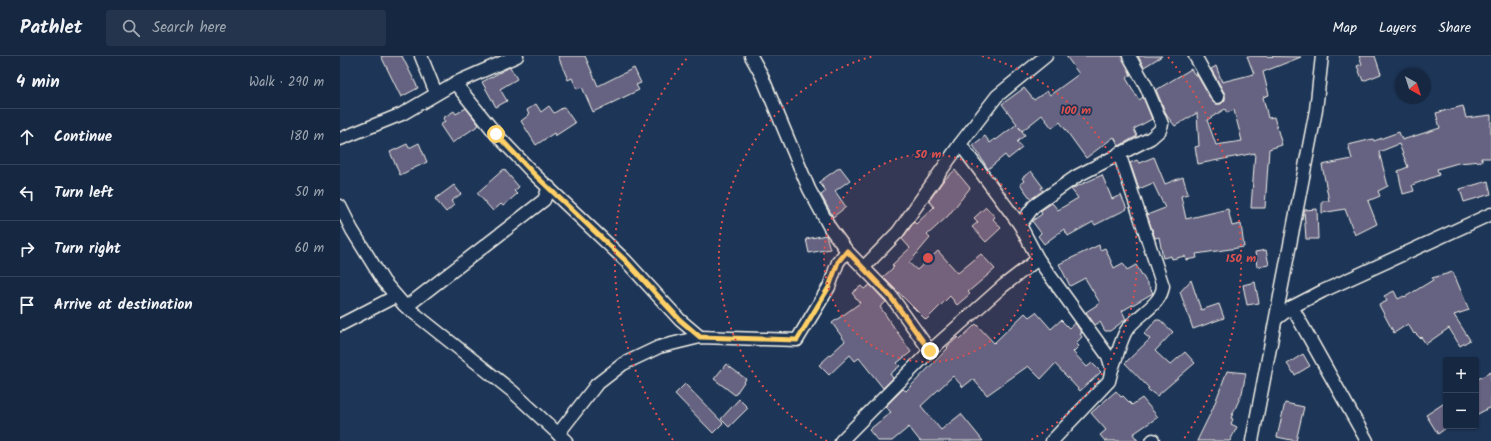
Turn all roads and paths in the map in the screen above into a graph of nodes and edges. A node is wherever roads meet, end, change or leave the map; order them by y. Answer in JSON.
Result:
{"nodes":[{"id":1,"x":421,"y":56,"type":"edge"},
{"id":2,"x":516,"y":56,"type":"edge"},
{"id":3,"x":752,"y":56,"type":"edge"},
{"id":4,"x":1046,"y":56,"type":"edge"},
{"id":5,"x":1130,"y":56,"type":"edge"},
{"id":6,"x":1195,"y":56,"type":"edge"},
{"id":7,"x":1322,"y":56,"type":"edge"},
{"id":8,"x":454,"y":83,"type":"junction"},
{"id":9,"x":436,"y":93,"type":"junction"},
{"id":10,"x":1218,"y":97,"type":"dead end"},
{"id":11,"x":340,"y":139,"type":"edge"},
{"id":12,"x":960,"y":144,"type":"junction"},
{"id":13,"x":1119,"y":153,"type":"junction"},
{"id":14,"x":549,"y":188,"type":"junction"},
{"id":15,"x":340,"y":206,"type":"edge"},
{"id":16,"x":1491,"y":214,"type":"edge"},
{"id":17,"x":1020,"y":225,"type":"junction"},
{"id":18,"x":847,"y":251,"type":"junction"},
{"id":19,"x":1038,"y":259,"type":"junction"},
{"id":20,"x":864,"y":267,"type":"junction"},
{"id":21,"x":396,"y":296,"type":"junction"},
{"id":22,"x":406,"y":307,"type":"junction"},
{"id":23,"x":1292,"y":307,"type":"junction"},
{"id":24,"x":1276,"y":319,"type":"junction"},
{"id":25,"x":340,"y":325,"type":"edge"},
{"id":26,"x":700,"y":337,"type":"junction"},
{"id":27,"x":930,"y":351,"type":"junction"},
{"id":28,"x":1112,"y":369,"type":"junction"},
{"id":29,"x":562,"y":438,"type":"edge"},
{"id":30,"x":841,"y":441,"type":"edge"},
{"id":31,"x":1052,"y":441,"type":"edge"},
{"id":32,"x":1252,"y":441,"type":"edge"},
{"id":33,"x":1367,"y":441,"type":"edge"}],
"edges":[{"from":1,"to":9,"type":"street"},
{"from":2,"to":8,"type":"street"},
{"from":3,"to":18,"type":"street"},
{"from":4,"to":12,"type":"street"},
{"from":5,"to":13,"type":"street"},
{"from":6,"to":10,"type":"street"},
{"from":7,"to":24,"type":"street"},
{"from":8,"to":9,"type":"street"},
{"from":8,"to":14,"type":"street"},
{"from":9,"to":11,"type":"street"},
{"from":12,"to":17,"type":"street"},
{"from":12,"to":20,"type":"street"},
{"from":13,"to":17,"type":"street"},
{"from":13,"to":28,"type":"street"},
{"from":14,"to":22,"type":"street"},
{"from":14,"to":26,"type":"street"},
{"from":15,"to":21,"type":"street"},
{"from":16,"to":23,"type":"street"},
{"from":17,"to":19,"type":"street"},
{"from":18,"to":20,"type":"street"},
{"from":18,"to":26,"type":"street"},
{"from":19,"to":27,"type":"street"},
{"from":19,"to":28,"type":"street"},
{"from":20,"to":27,"type":"street"},
{"from":21,"to":22,"type":"street"},
{"from":21,"to":25,"type":"street"},
{"from":22,"to":29,"type":"street"},
{"from":23,"to":24,"type":"street"},
{"from":23,"to":33,"type":"street"},
{"from":24,"to":32,"type":"street"},
{"from":26,"to":29,"type":"street"},
{"from":27,"to":30,"type":"street"},
{"from":28,"to":31,"type":"street"}]}
